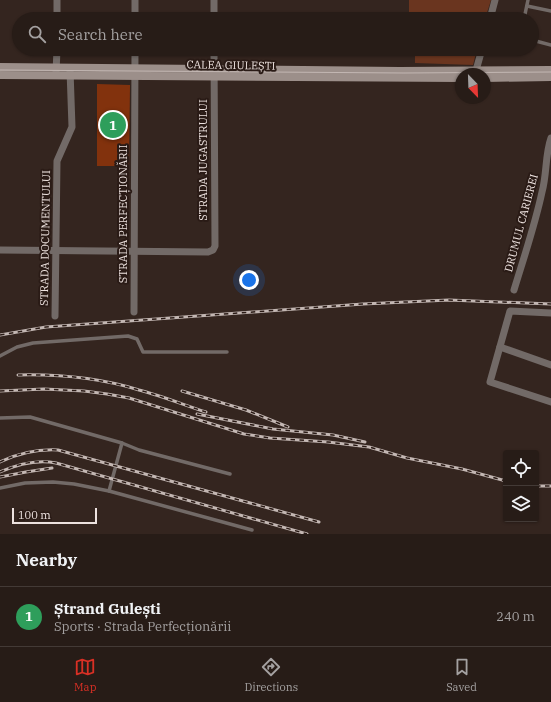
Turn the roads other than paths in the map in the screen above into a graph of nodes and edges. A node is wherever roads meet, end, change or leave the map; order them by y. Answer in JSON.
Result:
{"nodes":[{"id":1,"x":57,"y":0,"type":"edge"},
{"id":2,"x":135,"y":0,"type":"edge"},
{"id":3,"x":214,"y":0,"type":"edge"},
{"id":4,"x":495,"y":0,"type":"edge"},
{"id":5,"x":528,"y":0,"type":"edge"},
{"id":6,"x":527,"y":6,"type":"junction"},
{"id":7,"x":551,"y":11,"type":"edge"},
{"id":8,"x":57,"y":12,"type":"edge"},
{"id":9,"x":135,"y":12,"type":"edge"},
{"id":10,"x":214,"y":12,"type":"edge"},
{"id":11,"x":492,"y":12,"type":"edge"},
{"id":12,"x":526,"y":12,"type":"edge"},
{"id":13,"x":539,"y":42,"type":"edge"},
{"id":14,"x":551,"y":45,"type":"edge"},
{"id":15,"x":57,"y":56,"type":"edge"},
{"id":16,"x":135,"y":56,"type":"edge"},
{"id":17,"x":214,"y":56,"type":"edge"},
{"id":18,"x":480,"y":56,"type":"edge"},
{"id":19,"x":0,"y":67,"type":"edge"},
{"id":20,"x":476,"y":68,"type":"edge"},
{"id":21,"x":551,"y":70,"type":"edge"},
{"id":22,"x":56,"y":71,"type":"junction"},
{"id":23,"x":70,"y":71,"type":"junction"},
{"id":24,"x":135,"y":72,"type":"junction"},
{"id":25,"x":214,"y":72,"type":"junction"},
{"id":26,"x":455,"y":72,"type":"edge"},
{"id":27,"x":491,"y":72,"type":"edge"},
{"id":28,"x":0,"y":75,"type":"edge"},
{"id":29,"x":551,"y":77,"type":"edge"},
{"id":30,"x":455,"y":78,"type":"edge"},
{"id":31,"x":491,"y":78,"type":"edge"},
{"id":32,"x":551,"y":138,"type":"edge"},
{"id":33,"x":0,"y":250,"type":"edge"},
{"id":34,"x":55,"y":251,"type":"junction"},
{"id":35,"x":134,"y":252,"type":"junction"},
{"id":36,"x":514,"y":290,"type":"dead end"},
{"id":37,"x":134,"y":312,"type":"dead end"},
{"id":38,"x":551,"y":313,"type":"edge"},
{"id":39,"x":55,"y":316,"type":"dead end"},
{"id":40,"x":500,"y":347,"type":"junction"},
{"id":41,"x":227,"y":352,"type":"dead end"},
{"id":42,"x":0,"y":356,"type":"edge"},
{"id":43,"x":551,"y":365,"type":"edge"},
{"id":44,"x":551,"y":402,"type":"edge"},
{"id":45,"x":0,"y":418,"type":"edge"},
{"id":46,"x":122,"y":443,"type":"junction"},
{"id":47,"x":230,"y":474,"type":"dead end"},
{"id":48,"x":0,"y":488,"type":"edge"},
{"id":49,"x":109,"y":490,"type":"junction"},
{"id":50,"x":252,"y":530,"type":"dead end"}],
"edges":[{"from":1,"to":8,"type":"street"},
{"from":2,"to":9,"type":"street"},
{"from":3,"to":10,"type":"street"},
{"from":4,"to":11,"type":"street"},
{"from":5,"to":6,"type":"lane"},
{"from":6,"to":7,"type":"lane"},
{"from":6,"to":12,"type":"lane"},
{"from":13,"to":14,"type":"lane"},
{"from":15,"to":22,"type":"street"},
{"from":16,"to":24,"type":"street","name":"STRADA PERFECȚIONĂRII"},
{"from":17,"to":25,"type":"street","name":"STRADA JUGASTRULUI"},
{"from":18,"to":20,"type":"street"},
{"from":19,"to":22,"type":"main road","name":"CALEA GIULEȘTI"},
{"from":21,"to":27,"type":"main road","name":"CALEA GIULEȘTI"},
{"from":22,"to":23,"type":"main road","name":"CALEA GIULEȘTI"},
{"from":22,"to":28,"type":"main road","name":"CALEA GIULEȘTI"},
{"from":23,"to":24,"type":"main road","name":"CALEA GIULEȘTI"},
{"from":23,"to":34,"type":"street","name":"STRADA DOCUMENTULUI"},
{"from":24,"to":25,"type":"main road","name":"CALEA GIULEȘTI"},
{"from":24,"to":35,"type":"street","name":"STRADA PERFECȚIONĂRII"},
{"from":25,"to":26,"type":"main road","name":"CALEA GIULEȘTI"},
{"from":25,"to":30,"type":"main road","name":"CALEA GIULEȘTI"},
{"from":25,"to":35,"type":"street","name":"STRADA JUGASTRULUI"},
{"from":29,"to":31,"type":"main road"},
{"from":32,"to":36,"type":"street","name":"DRUMUL CARIEREI"},
{"from":33,"to":34,"type":"street"},
{"from":34,"to":35,"type":"street"},
{"from":34,"to":39,"type":"street","name":"STRADA DOCUMENTULUI"},
{"from":35,"to":37,"type":"street","name":"STRADA PERFECȚIONĂRII"},
{"from":38,"to":40,"type":"street"},
{"from":40,"to":43,"type":"street"},
{"from":40,"to":44,"type":"street"},
{"from":41,"to":42,"type":"lane"},
{"from":45,"to":46,"type":"lane"},
{"from":46,"to":47,"type":"lane"},
{"from":46,"to":49,"type":"lane"},
{"from":48,"to":49,"type":"lane"},
{"from":49,"to":50,"type":"lane"}]}
